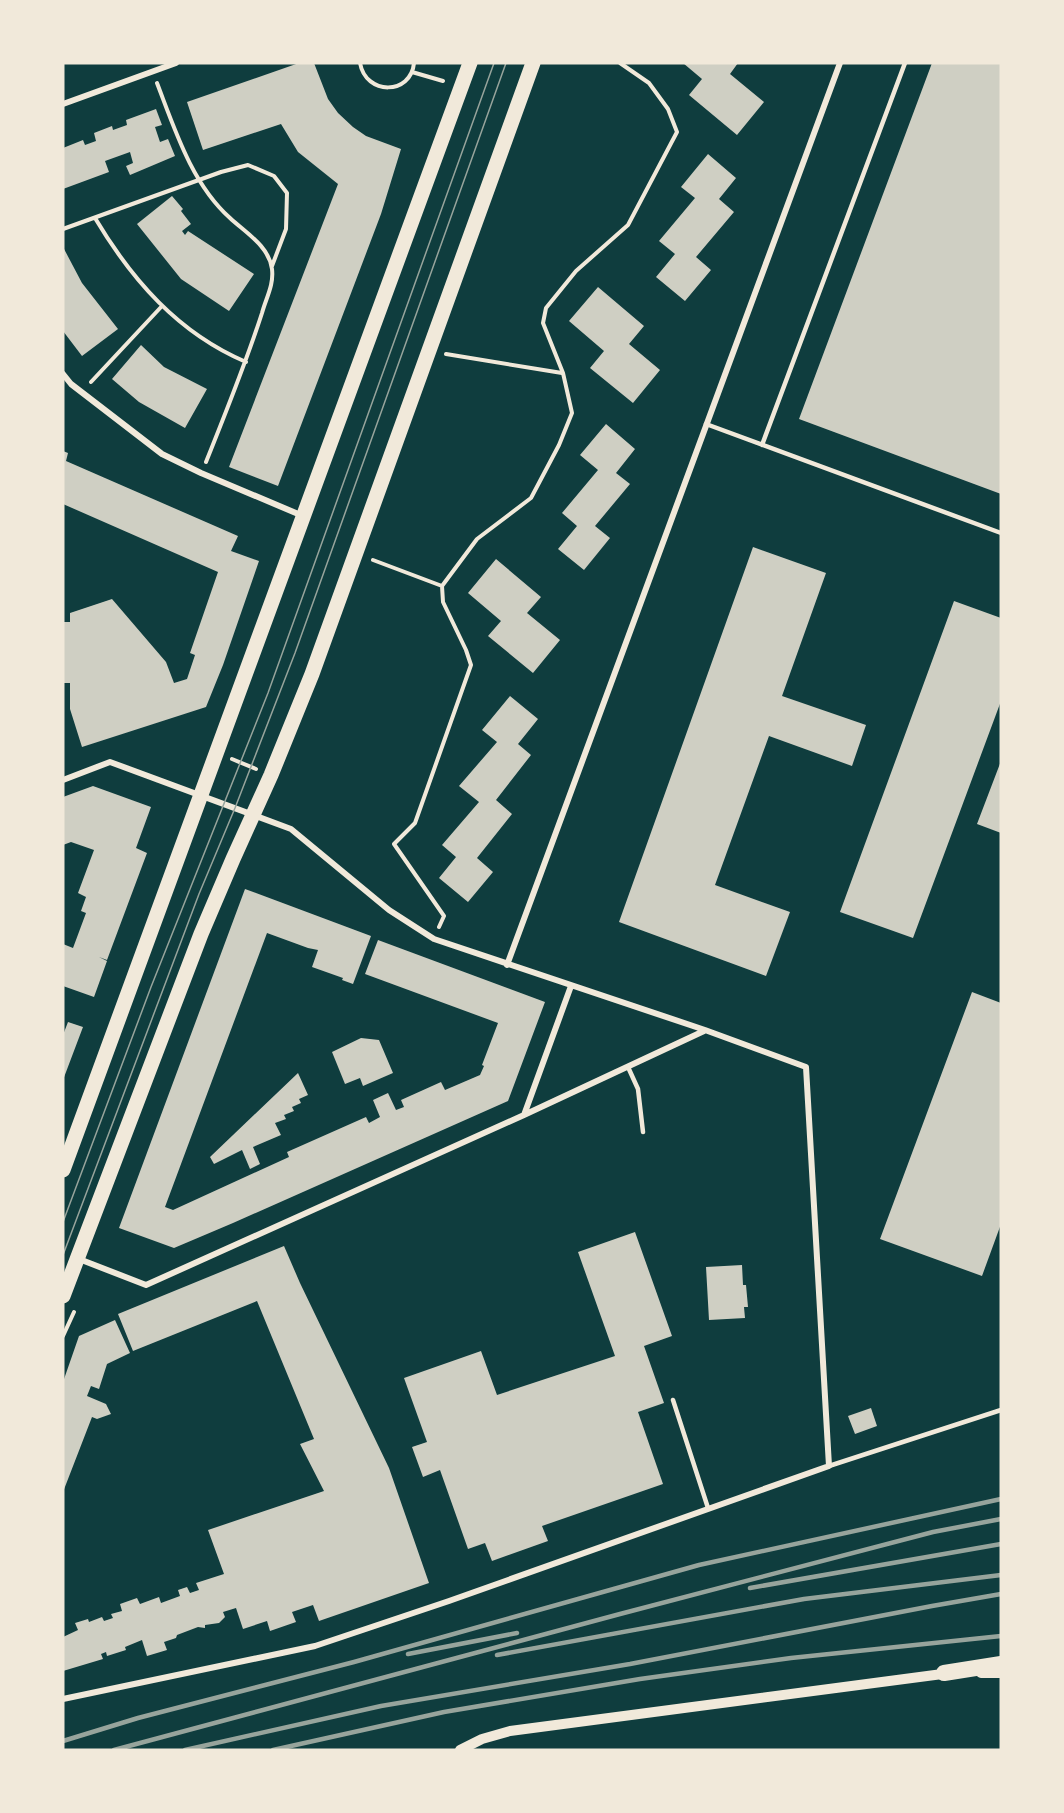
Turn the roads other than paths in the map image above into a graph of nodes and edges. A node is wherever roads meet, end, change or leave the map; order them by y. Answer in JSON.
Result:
{"nodes":[{"id":1,"x":176,"y":63,"type":"edge"},
{"id":2,"x":470,"y":63,"type":"edge"},
{"id":3,"x":533,"y":63,"type":"edge"},
{"id":4,"x":840,"y":63,"type":"edge"},
{"id":5,"x":905,"y":63,"type":"edge"},
{"id":6,"x":63,"y":104,"type":"edge"},
{"id":7,"x":63,"y":374,"type":"edge"},
{"id":8,"x":71,"y":384,"type":"junction"},
{"id":9,"x":63,"y":387,"type":"edge"},
{"id":10,"x":706,"y":424,"type":"junction"},
{"id":11,"x":762,"y":445,"type":"junction"},
{"id":12,"x":303,"y":516,"type":"junction"},
{"id":13,"x":1001,"y":533,"type":"edge"},
{"id":14,"x":63,"y":780,"type":"edge"},
{"id":15,"x":201,"y":796,"type":"junction"},
{"id":16,"x":252,"y":815,"type":"junction"},
{"id":17,"x":507,"y":965,"type":"junction"},
{"id":18,"x":571,"y":986,"type":"junction"},
{"id":19,"x":705,"y":1030,"type":"junction"},
{"id":20,"x":628,"y":1066,"type":"junction"},
{"id":21,"x":524,"y":1115,"type":"junction"},
{"id":22,"x":643,"y":1132,"type":"dead end"},
{"id":23,"x":63,"y":1170,"type":"edge"},
{"id":24,"x":78,"y":1259,"type":"junction"},
{"id":25,"x":63,"y":1296,"type":"edge"},
{"id":26,"x":673,"y":1400,"type":"dead end"},
{"id":27,"x":1001,"y":1410,"type":"edge"},
{"id":28,"x":829,"y":1466,"type":"junction"},
{"id":29,"x":708,"y":1508,"type":"junction"},
{"id":30,"x":1001,"y":1664,"type":"edge"},
{"id":31,"x":944,"y":1673,"type":"junction"},
{"id":32,"x":1001,"y":1673,"type":"edge"},
{"id":33,"x":63,"y":1699,"type":"edge"},
{"id":34,"x":460,"y":1750,"type":"edge"}],
"edges":[{"from":1,"to":6,"type":"street"},
{"from":2,"to":12,"type":"main road"},
{"from":3,"to":16,"type":"main road"},
{"from":4,"to":10,"type":"street"},
{"from":5,"to":11,"type":"lane"},
{"from":7,"to":8,"type":"street"},
{"from":8,"to":9,"type":"street"},
{"from":8,"to":12,"type":"street"},
{"from":10,"to":11,"type":"lane"},
{"from":10,"to":17,"type":"street"},
{"from":11,"to":13,"type":"lane"},
{"from":12,"to":15,"type":"main road"},
{"from":14,"to":15,"type":"street"},
{"from":15,"to":16,"type":"street"},
{"from":15,"to":23,"type":"main road"},
{"from":16,"to":17,"type":"street"},
{"from":16,"to":24,"type":"main road"},
{"from":17,"to":18,"type":"street"},
{"from":18,"to":19,"type":"street"},
{"from":18,"to":21,"type":"street"},
{"from":19,"to":20,"type":"street"},
{"from":19,"to":28,"type":"street"},
{"from":20,"to":21,"type":"street"},
{"from":20,"to":22,"type":"lane"},
{"from":21,"to":24,"type":"street"},
{"from":24,"to":25,"type":"main road"},
{"from":26,"to":29,"type":"lane"},
{"from":27,"to":28,"type":"lane"},
{"from":28,"to":29,"type":"street"},
{"from":29,"to":33,"type":"street"},
{"from":30,"to":31,"type":"highway"},
{"from":31,"to":32,"type":"street"},
{"from":31,"to":34,"type":"street"}]}
